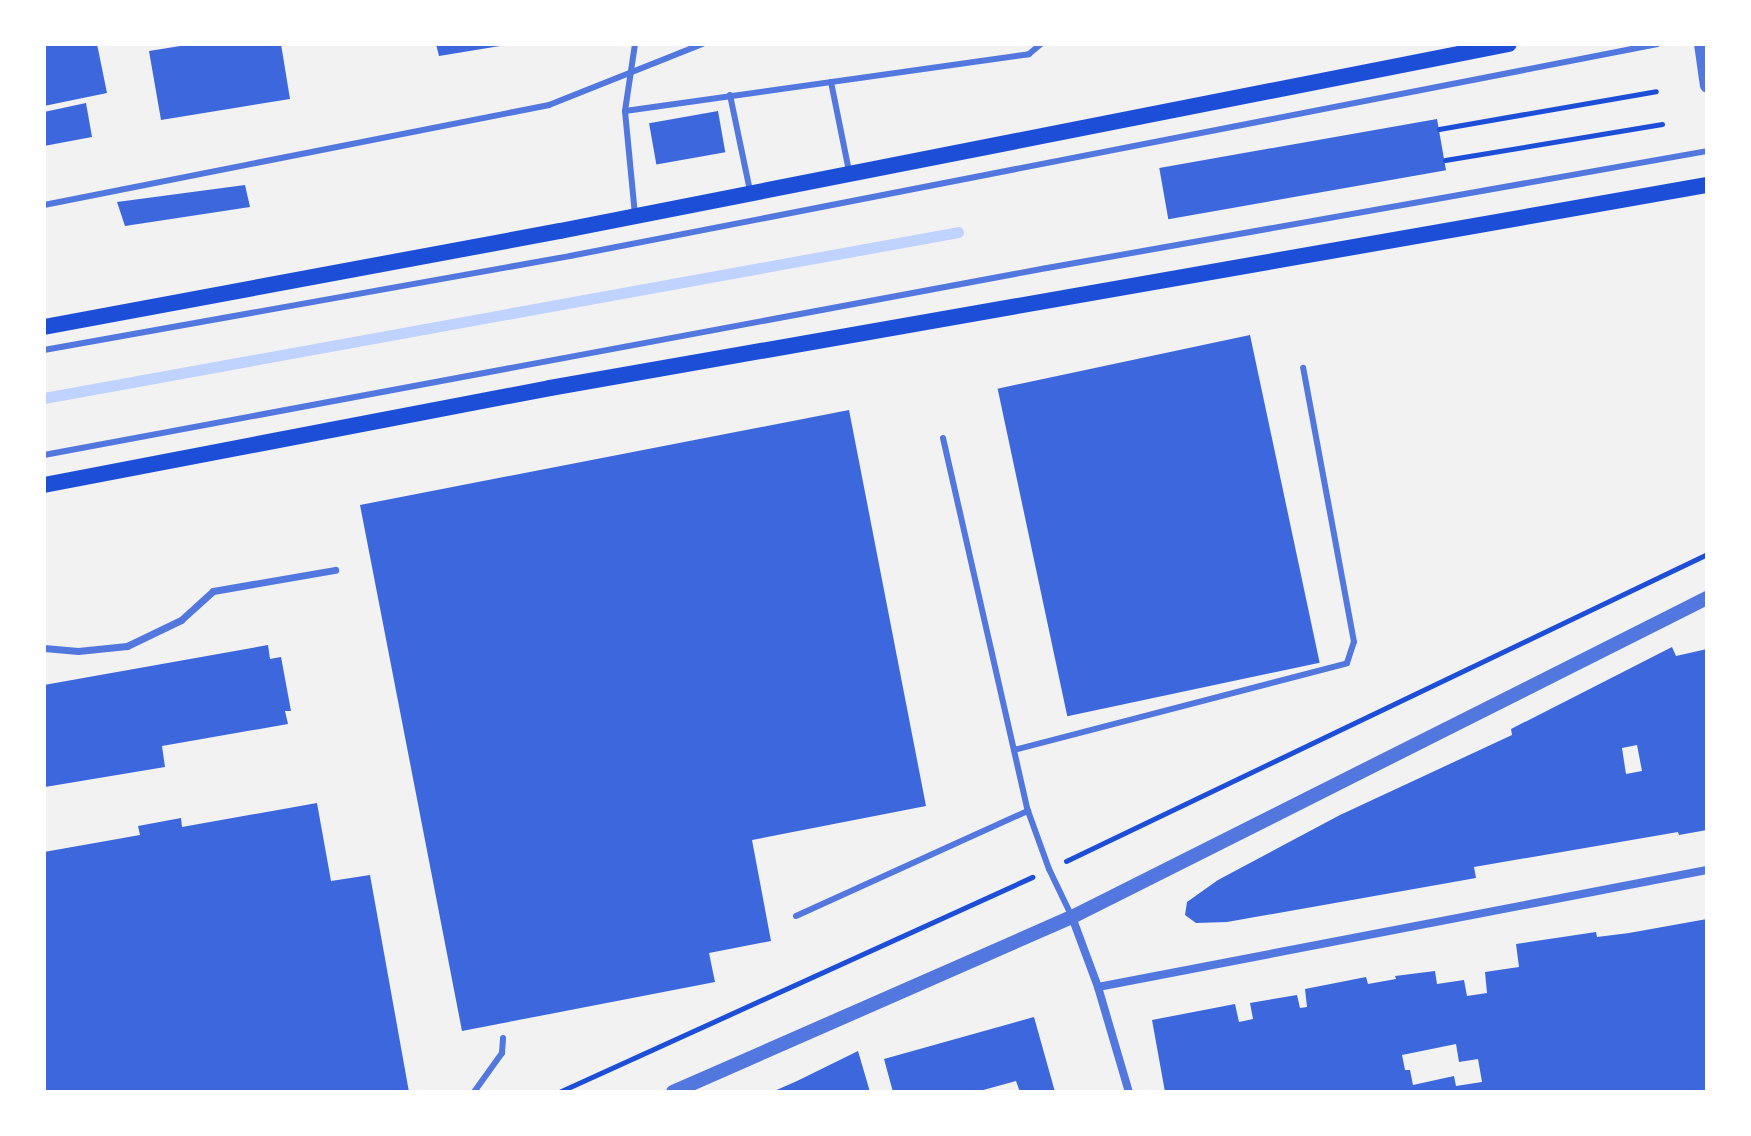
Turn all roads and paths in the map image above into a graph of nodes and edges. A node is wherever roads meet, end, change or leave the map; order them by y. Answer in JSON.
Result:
{"nodes":[{"id":1,"x":635,"y":44,"type":"edge"},
{"id":2,"x":702,"y":44,"type":"edge"},
{"id":3,"x":1041,"y":44,"type":"edge"},
{"id":4,"x":1509,"y":44,"type":"edge"},
{"id":5,"x":1658,"y":44,"type":"edge"},
{"id":6,"x":1701,"y":44,"type":"edge"},
{"id":7,"x":630,"y":70,"type":"junction"},
{"id":8,"x":831,"y":82,"type":"junction"},
{"id":9,"x":1707,"y":86,"type":"edge"},
{"id":10,"x":1656,"y":91,"type":"dead end"},
{"id":11,"x":730,"y":95,"type":"junction"},
{"id":12,"x":625,"y":111,"type":"junction"},
{"id":13,"x":1662,"y":124,"type":"dead end"},
{"id":14,"x":1439,"y":129,"type":"dead end"},
{"id":15,"x":1707,"y":151,"type":"edge"},
{"id":16,"x":1445,"y":160,"type":"dead end"},
{"id":17,"x":850,"y":174,"type":"junction"},
{"id":18,"x":1707,"y":185,"type":"edge"},
{"id":19,"x":751,"y":194,"type":"junction"},
{"id":20,"x":44,"y":205,"type":"edge"},
{"id":21,"x":635,"y":217,"type":"junction"},
{"id":22,"x":44,"y":327,"type":"edge"},
{"id":23,"x":44,"y":350,"type":"edge"},
{"id":24,"x":1303,"y":368,"type":"dead end"},
{"id":25,"x":943,"y":438,"type":"dead end"},
{"id":26,"x":44,"y":455,"type":"edge"},
{"id":27,"x":44,"y":485,"type":"edge"},
{"id":28,"x":1707,"y":554,"type":"edge"},
{"id":29,"x":335,"y":570,"type":"dead end"},
{"id":30,"x":1707,"y":598,"type":"edge"},
{"id":31,"x":44,"y":648,"type":"edge"},
{"id":32,"x":1014,"y":750,"type":"junction"},
{"id":33,"x":1028,"y":811,"type":"junction"},
{"id":34,"x":1049,"y":869,"type":"junction"},
{"id":35,"x":1707,"y":870,"type":"edge"},
{"id":36,"x":796,"y":916,"type":"dead end"},
{"id":37,"x":1072,"y":917,"type":"junction"},
{"id":38,"x":1098,"y":987,"type":"junction"},
{"id":39,"x":503,"y":1038,"type":"dead end"},
{"id":40,"x":474,"y":1092,"type":"edge"},
{"id":41,"x":559,"y":1092,"type":"edge"},
{"id":42,"x":673,"y":1092,"type":"edge"},
{"id":43,"x":1129,"y":1092,"type":"edge"}],
"edges":[{"from":1,"to":7,"type":"lane"},
{"from":2,"to":7,"type":"lane"},
{"from":3,"to":8,"type":"lane"},
{"from":4,"to":17,"type":"main road"},
{"from":5,"to":23,"type":"lane"},
{"from":6,"to":9,"type":"street"},
{"from":7,"to":12,"type":"lane"},
{"from":7,"to":20,"type":"lane"},
{"from":8,"to":11,"type":"lane"},
{"from":8,"to":17,"type":"lane"},
{"from":10,"to":14,"type":"path"},
{"from":11,"to":12,"type":"lane"},
{"from":11,"to":19,"type":"lane"},
{"from":12,"to":21,"type":"lane"},
{"from":13,"to":16,"type":"path"},
{"from":15,"to":26,"type":"lane"},
{"from":17,"to":19,"type":"main road"},
{"from":18,"to":27,"type":"main road"},
{"from":19,"to":21,"type":"main road"},
{"from":21,"to":22,"type":"main road"},
{"from":24,"to":32,"type":"lane"},
{"from":25,"to":32,"type":"lane"},
{"from":28,"to":34,"type":"path"},
{"from":29,"to":31,"type":"street"},
{"from":30,"to":37,"type":"street"},
{"from":32,"to":33,"type":"lane"},
{"from":33,"to":34,"type":"lane"},
{"from":33,"to":36,"type":"lane"},
{"from":34,"to":37,"type":"lane"},
{"from":34,"to":41,"type":"path"},
{"from":35,"to":38,"type":"street"},
{"from":37,"to":38,"type":"street"},
{"from":37,"to":42,"type":"street"},
{"from":38,"to":43,"type":"street"},
{"from":39,"to":40,"type":"lane"}]}
